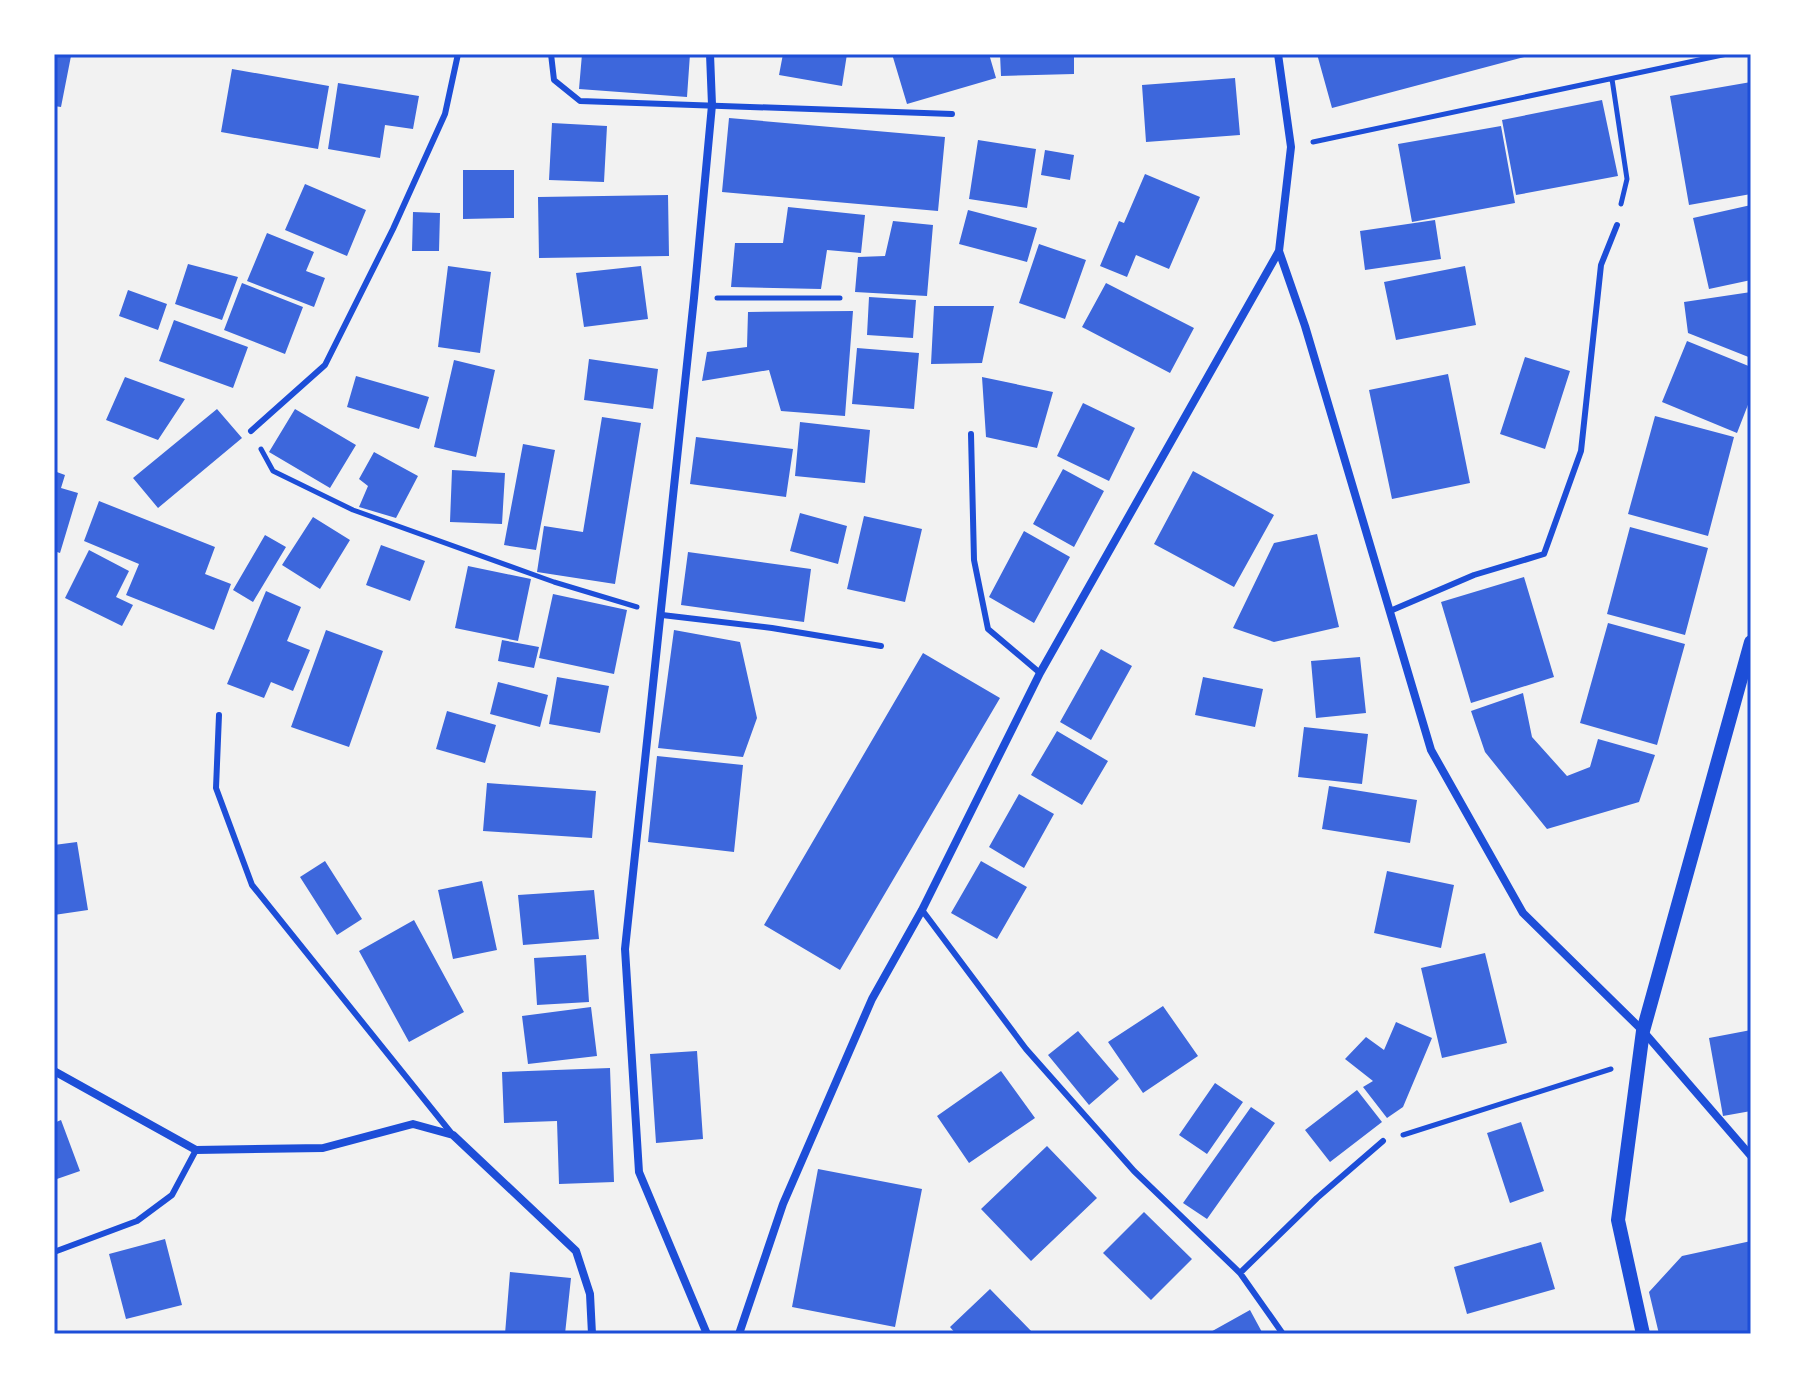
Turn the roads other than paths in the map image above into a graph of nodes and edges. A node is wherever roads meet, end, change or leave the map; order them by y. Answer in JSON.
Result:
{"nodes":[{"id":1,"x":458,"y":54,"type":"edge"},
{"id":2,"x":551,"y":54,"type":"edge"},
{"id":3,"x":710,"y":54,"type":"edge"},
{"id":4,"x":1278,"y":54,"type":"edge"},
{"id":5,"x":712,"y":105,"type":"junction"},
{"id":6,"x":952,"y":114,"type":"dead end"},
{"id":7,"x":1617,"y":225,"type":"road end"},
{"id":8,"x":1279,"y":251,"type":"junction"},
{"id":9,"x":251,"y":431,"type":"road end"},
{"id":10,"x":971,"y":434,"type":"dead end"},
{"id":11,"x":1390,"y":611,"type":"junction"},
{"id":12,"x":662,"y":615,"type":"junction"},
{"id":13,"x":1751,"y":642,"type":"edge"},
{"id":14,"x":881,"y":646,"type":"dead end"},
{"id":15,"x":1040,"y":673,"type":"junction"},
{"id":16,"x":219,"y":715,"type":"dead end"},
{"id":17,"x":922,"y":910,"type":"junction"},
{"id":18,"x":1643,"y":1031,"type":"junction"},
{"id":19,"x":54,"y":1071,"type":"edge"},
{"id":20,"x":453,"y":1135,"type":"junction"},
{"id":21,"x":1383,"y":1141,"type":"road end"},
{"id":22,"x":196,"y":1150,"type":"junction"},
{"id":23,"x":1751,"y":1156,"type":"edge"},
{"id":24,"x":54,"y":1252,"type":"edge"},
{"id":25,"x":1240,"y":1273,"type":"junction"},
{"id":26,"x":592,"y":1334,"type":"edge"},
{"id":27,"x":707,"y":1334,"type":"edge"},
{"id":28,"x":739,"y":1334,"type":"edge"},
{"id":29,"x":1283,"y":1334,"type":"edge"},
{"id":30,"x":1643,"y":1334,"type":"edge"}],
"edges":[{"from":1,"to":9,"type":"lane"},
{"from":2,"to":5,"type":"lane"},
{"from":3,"to":5,"type":"street"},
{"from":4,"to":8,"type":"street"},
{"from":5,"to":6,"type":"lane"},
{"from":5,"to":12,"type":"street"},
{"from":7,"to":11,"type":"lane"},
{"from":8,"to":11,"type":"street"},
{"from":8,"to":15,"type":"street"},
{"from":10,"to":15,"type":"lane"},
{"from":11,"to":18,"type":"street"},
{"from":12,"to":14,"type":"lane"},
{"from":12,"to":27,"type":"street"},
{"from":13,"to":18,"type":"street"},
{"from":15,"to":17,"type":"street"},
{"from":16,"to":20,"type":"lane"},
{"from":17,"to":25,"type":"lane"},
{"from":17,"to":28,"type":"street"},
{"from":18,"to":23,"type":"street"},
{"from":18,"to":30,"type":"street"},
{"from":19,"to":22,"type":"street"},
{"from":20,"to":22,"type":"street"},
{"from":20,"to":26,"type":"street"},
{"from":21,"to":25,"type":"lane"},
{"from":22,"to":24,"type":"lane"},
{"from":25,"to":29,"type":"lane"}]}
